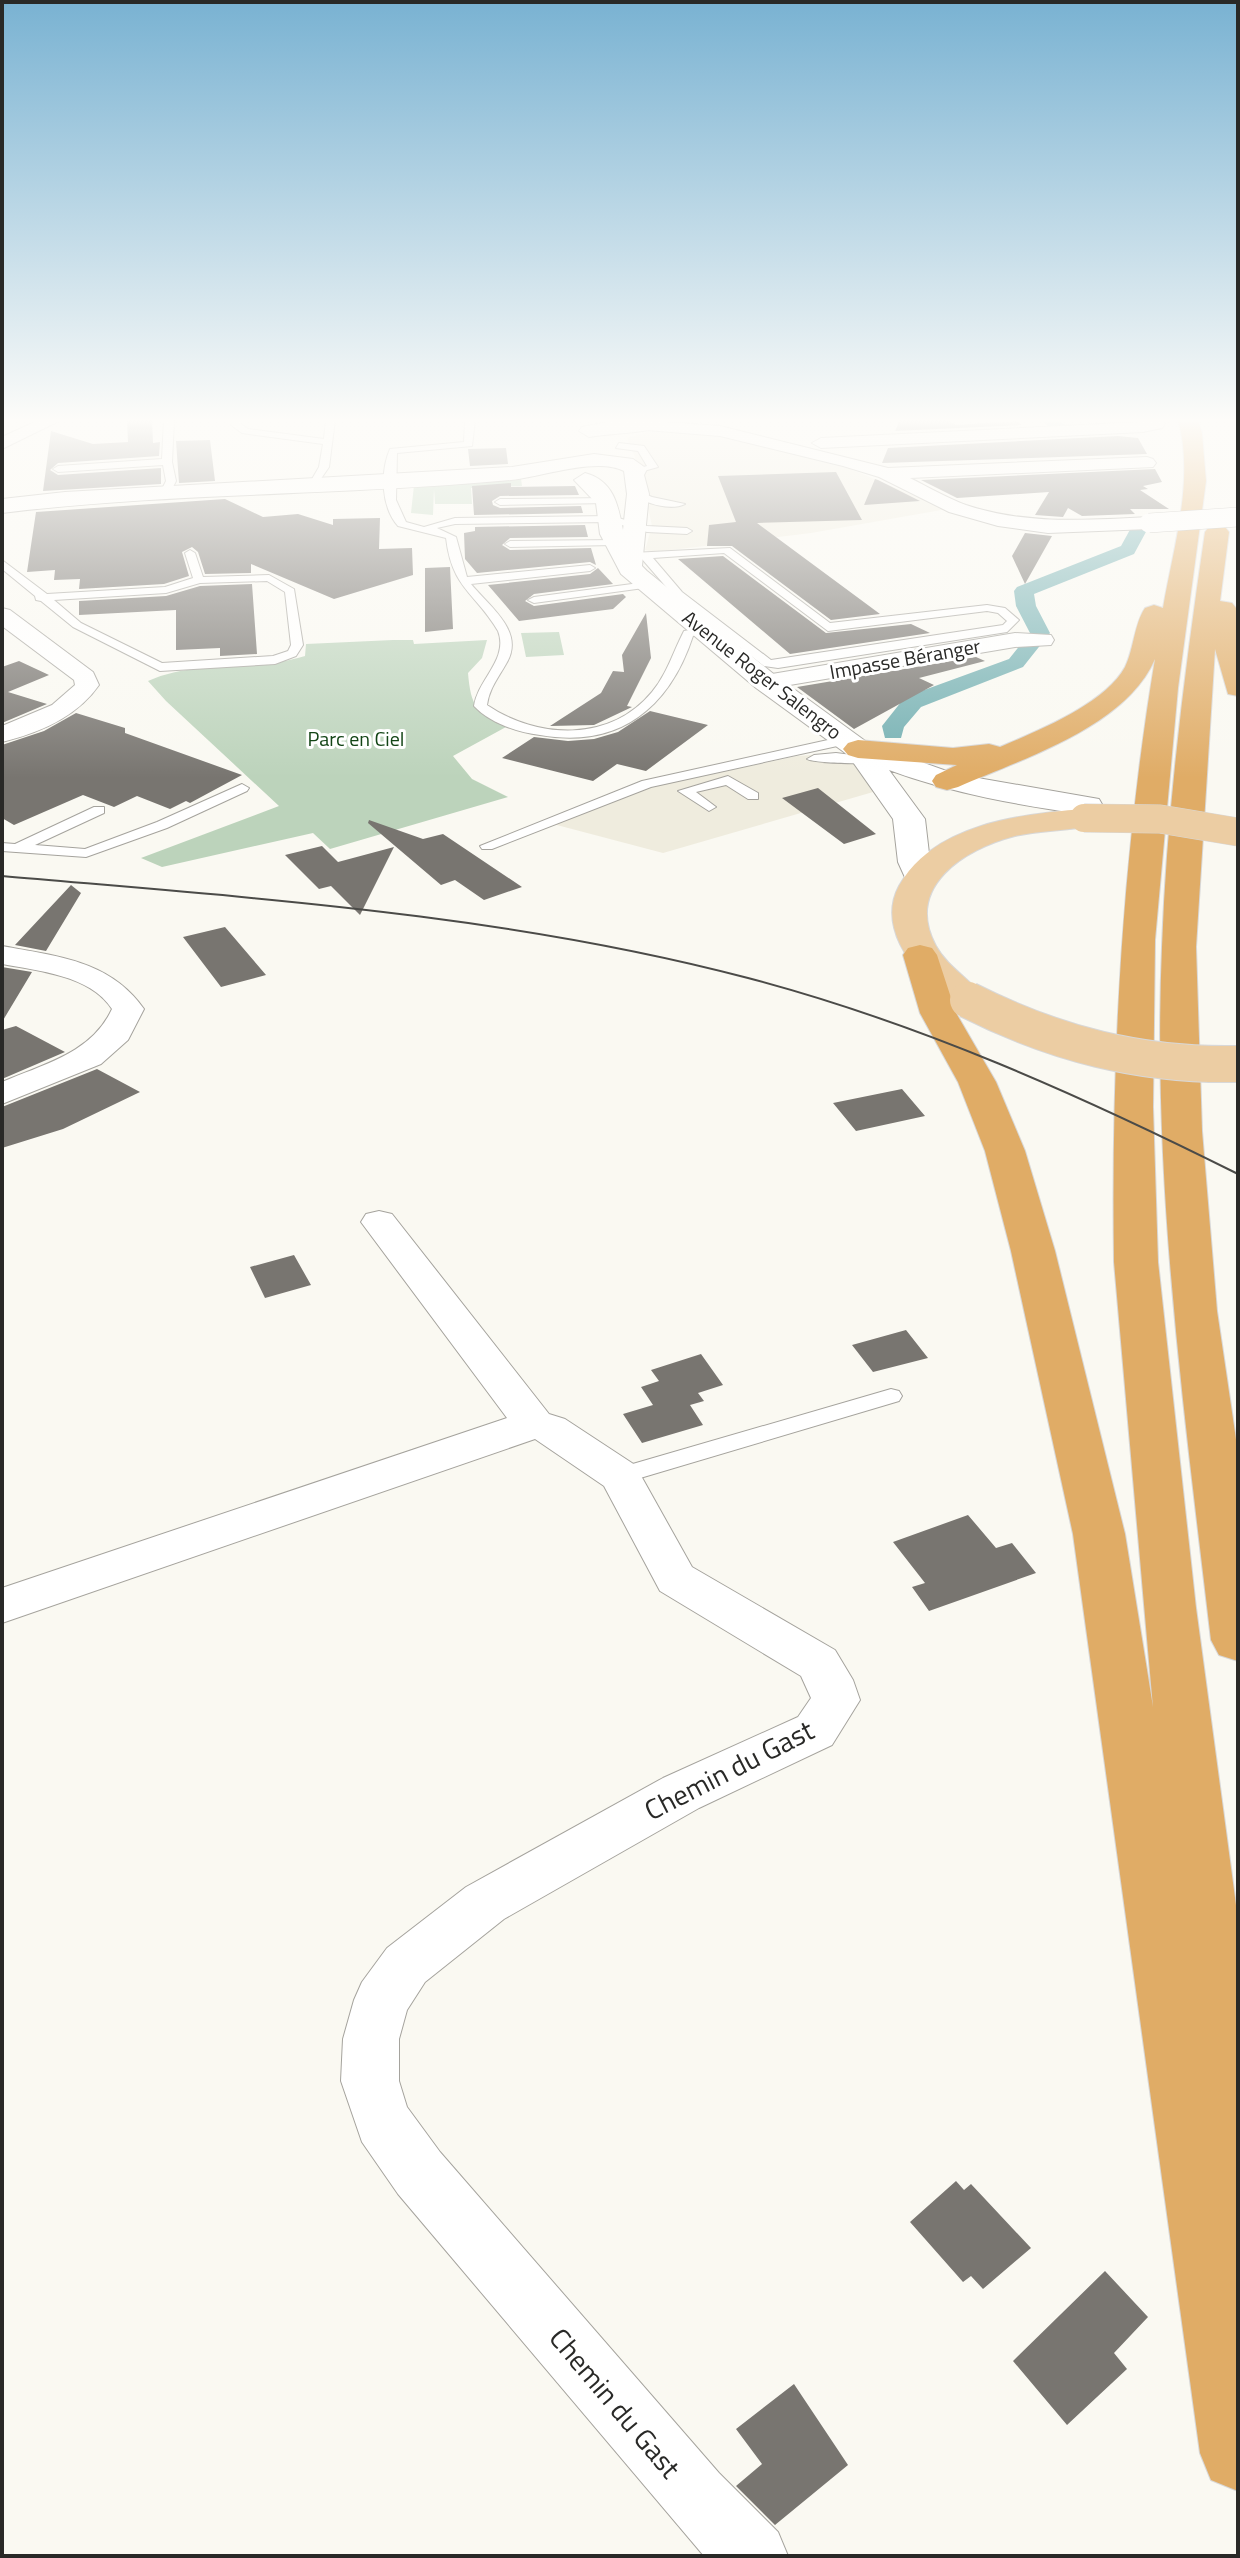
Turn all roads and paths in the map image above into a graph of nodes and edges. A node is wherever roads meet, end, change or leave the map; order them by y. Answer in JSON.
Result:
{"nodes":[{"id":1,"x":451,"y":539,"type":"edge"},
{"id":2,"x":587,"y":539,"type":"edge"},
{"id":3,"x":611,"y":539,"type":"edge"},
{"id":4,"x":625,"y":539,"type":"edge"},
{"id":5,"x":627,"y":539,"type":"edge"},
{"id":6,"x":651,"y":539,"type":"edge"},
{"id":7,"x":659,"y":539,"type":"edge"},
{"id":8,"x":1179,"y":539,"type":"edge"},
{"id":9,"x":1186,"y":539,"type":"edge"},
{"id":10,"x":1216,"y":539,"type":"edge"},
{"id":11,"x":510,"y":544,"type":"dead end"},
{"id":12,"x":628,"y":545,"type":"junction"},
{"id":13,"x":1215,"y":545,"type":"junction"},
{"id":14,"x":190,"y":553,"type":"dead end"},
{"id":15,"x":2,"y":563,"type":"edge"},
{"id":16,"x":590,"y":568,"type":"dead end"},
{"id":17,"x":199,"y":580,"type":"junction"},
{"id":18,"x":463,"y":581,"type":"junction"},
{"id":19,"x":40,"y":598,"type":"junction"},
{"id":20,"x":534,"y":600,"type":"dead end"},
{"id":21,"x":2,"y":615,"type":"edge"},
{"id":22,"x":701,"y":629,"type":"junction"},
{"id":23,"x":1035,"y":640,"type":"dead end"},
{"id":24,"x":766,"y":682,"type":"junction"},
{"id":25,"x":1238,"y":688,"type":"edge"},
{"id":26,"x":2,"y":735,"type":"edge"},
{"id":27,"x":1034,"y":741,"type":"junction"},
{"id":28,"x":851,"y":749,"type":"junction"},
{"id":29,"x":801,"y":761,"type":"junction"},
{"id":30,"x":728,"y":780,"type":"junction"},
{"id":31,"x":947,"y":781,"type":"junction"},
{"id":32,"x":242,"y":788,"type":"dead end"},
{"id":33,"x":753,"y":796,"type":"dead end"},
{"id":34,"x":709,"y":807,"type":"dead end"},
{"id":35,"x":99,"y":810,"type":"dead end"},
{"id":36,"x":1086,"y":812,"type":"junction"},
{"id":37,"x":909,"y":819,"type":"junction"},
{"id":38,"x":1238,"y":832,"type":"edge"},
{"id":39,"x":487,"y":846,"type":"dead end"},
{"id":40,"x":8,"y":848,"type":"edge"},
{"id":41,"x":920,"y":877,"type":"junction"},
{"id":42,"x":2,"y":955,"type":"edge"},
{"id":43,"x":920,"y":955,"type":"joint"},
{"id":44,"x":953,"y":1006,"type":"junction"},
{"id":45,"x":1155,"y":1062,"type":"junction"},
{"id":46,"x":1238,"y":1064,"type":"edge"},
{"id":47,"x":1238,"y":1091,"type":"edge"},
{"id":48,"x":2,"y":1094,"type":"edge"},
{"id":49,"x":1160,"y":1180,"type":"junction"},
{"id":50,"x":379,"y":1222,"type":"dead end"},
{"id":51,"x":891,"y":1396,"type":"dead end"},
{"id":52,"x":534,"y":1424,"type":"junction"},
{"id":53,"x":620,"y":1476,"type":"junction"},
{"id":54,"x":2,"y":1606,"type":"edge"},
{"id":55,"x":1238,"y":1640,"type":"edge"},
{"id":56,"x":1238,"y":2173,"type":"edge"},
{"id":57,"x":1238,"y":2453,"type":"edge"},
{"id":58,"x":754,"y":2556,"type":"edge"}],
"edges":[{"from":1,"to":18,"type":"lane"},
{"from":2,"to":12,"type":"lane"},
{"from":3,"to":12,"type":"lane"},
{"from":4,"to":12,"type":"main road","name":"Avenue Roger Salengro"},
{"from":5,"to":12,"type":"main road"},
{"from":6,"to":12,"type":"lane"},
{"from":7,"to":12,"type":"lane"},
{"from":8,"to":27,"type":"highway"},
{"from":9,"to":49,"type":"highway"},
{"from":10,"to":13,"type":"highway"},
{"from":11,"to":12,"type":"lane"},
{"from":12,"to":12,"type":"lane"},
{"from":12,"to":20,"type":"lane"},
{"from":12,"to":22,"type":"main road","name":"Avenue Roger Salengro"},
{"from":13,"to":25,"type":"highway"},
{"from":13,"to":49,"type":"highway"},
{"from":14,"to":17,"type":"lane"},
{"from":15,"to":19,"type":"lane"},
{"from":16,"to":18,"type":"lane"},
{"from":17,"to":19,"type":"lane"},
{"from":17,"to":19,"type":"lane"},
{"from":18,"to":22,"type":"lane"},
{"from":21,"to":26,"type":"street"},
{"from":22,"to":24,"type":"main road","name":"Avenue Roger Salengro"},
{"from":23,"to":24,"type":"street","name":"Impasse Béranger"},
{"from":24,"to":28,"type":"main road","name":"Avenue Roger Salengro"},
{"from":27,"to":28,"type":"highway"},
{"from":27,"to":31,"type":"highway"},
{"from":28,"to":29,"type":"lane"},
{"from":28,"to":29,"type":"lane"},
{"from":28,"to":31,"type":"main road"},
{"from":28,"to":37,"type":"main road"},
{"from":28,"to":39,"type":"lane"},
{"from":29,"to":30,"type":"lane"},
{"from":30,"to":33,"type":"lane"},
{"from":30,"to":34,"type":"lane"},
{"from":31,"to":36,"type":"main road"},
{"from":31,"to":37,"type":"main road"},
{"from":32,"to":40,"type":"lane"},
{"from":35,"to":40,"type":"lane"},
{"from":36,"to":38,"type":"main road","bridge":true},
{"from":36,"to":41,"type":"main road"},
{"from":37,"to":41,"type":"main road"},
{"from":41,"to":43,"type":"main road"},
{"from":42,"to":48,"type":"street"},
{"from":43,"to":44,"type":"highway"},
{"from":44,"to":45,"type":"main road","bridge":true},
{"from":44,"to":57,"type":"highway"},
{"from":45,"to":46,"type":"main road","bridge":true},
{"from":45,"to":47,"type":"main road"},
{"from":49,"to":55,"type":"highway"},
{"from":49,"to":56,"type":"highway"},
{"from":50,"to":52,"type":"street"},
{"from":51,"to":53,"type":"lane"},
{"from":52,"to":53,"type":"street","name":"Chemin du Gast"},
{"from":52,"to":54,"type":"street"},
{"from":53,"to":58,"type":"street","name":"Chemin du Gast"}]}
